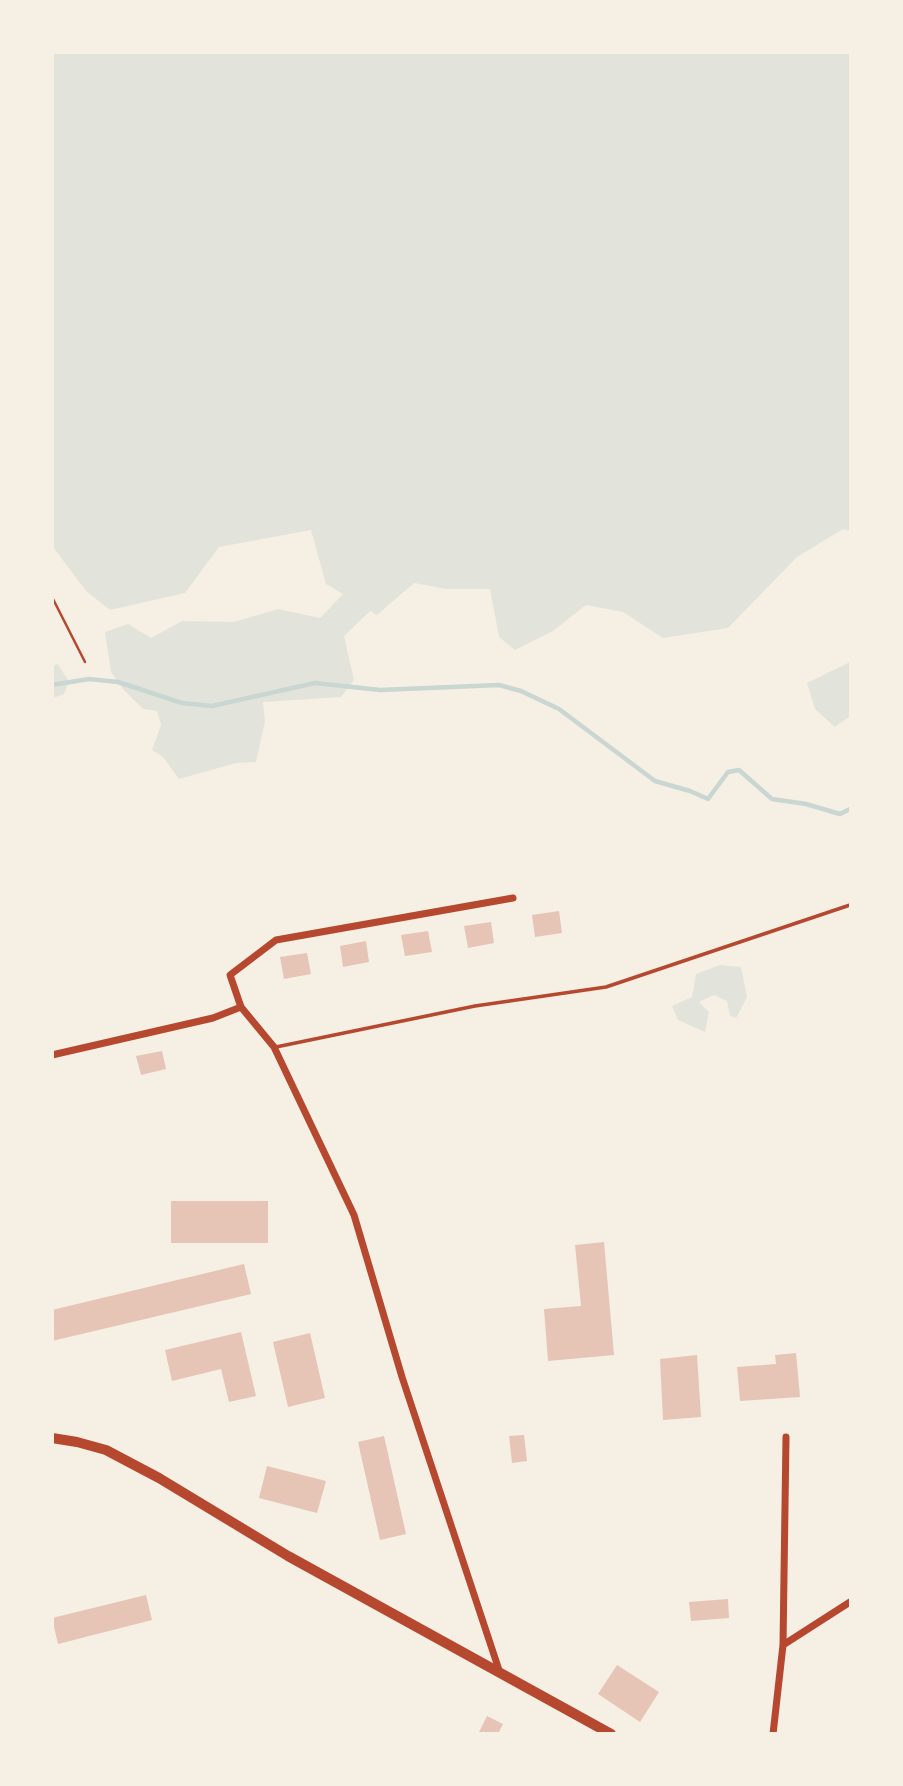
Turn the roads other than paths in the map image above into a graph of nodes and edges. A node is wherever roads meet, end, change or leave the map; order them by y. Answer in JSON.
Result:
{"nodes":[{"id":1,"x":513,"y":898,"type":"dead end"},
{"id":2,"x":850,"y":905,"type":"edge"},
{"id":3,"x":241,"y":1007,"type":"junction"},
{"id":4,"x":274,"y":1047,"type":"junction"},
{"id":5,"x":52,"y":1055,"type":"edge"},
{"id":6,"x":786,"y":1437,"type":"dead end"},
{"id":7,"x":52,"y":1438,"type":"edge"},
{"id":8,"x":850,"y":1602,"type":"edge"},
{"id":9,"x":783,"y":1645,"type":"junction"},
{"id":10,"x":499,"y":1670,"type":"junction"},
{"id":11,"x":611,"y":1734,"type":"edge"},
{"id":12,"x":773,"y":1734,"type":"edge"}],
"edges":[{"from":1,"to":3,"type":"street"},
{"from":2,"to":4,"type":"lane"},
{"from":3,"to":4,"type":"street"},
{"from":3,"to":5,"type":"street"},
{"from":4,"to":10,"type":"street"},
{"from":6,"to":9,"type":"street"},
{"from":7,"to":10,"type":"street"},
{"from":8,"to":9,"type":"street"},
{"from":9,"to":12,"type":"street"},
{"from":10,"to":11,"type":"street"}]}
